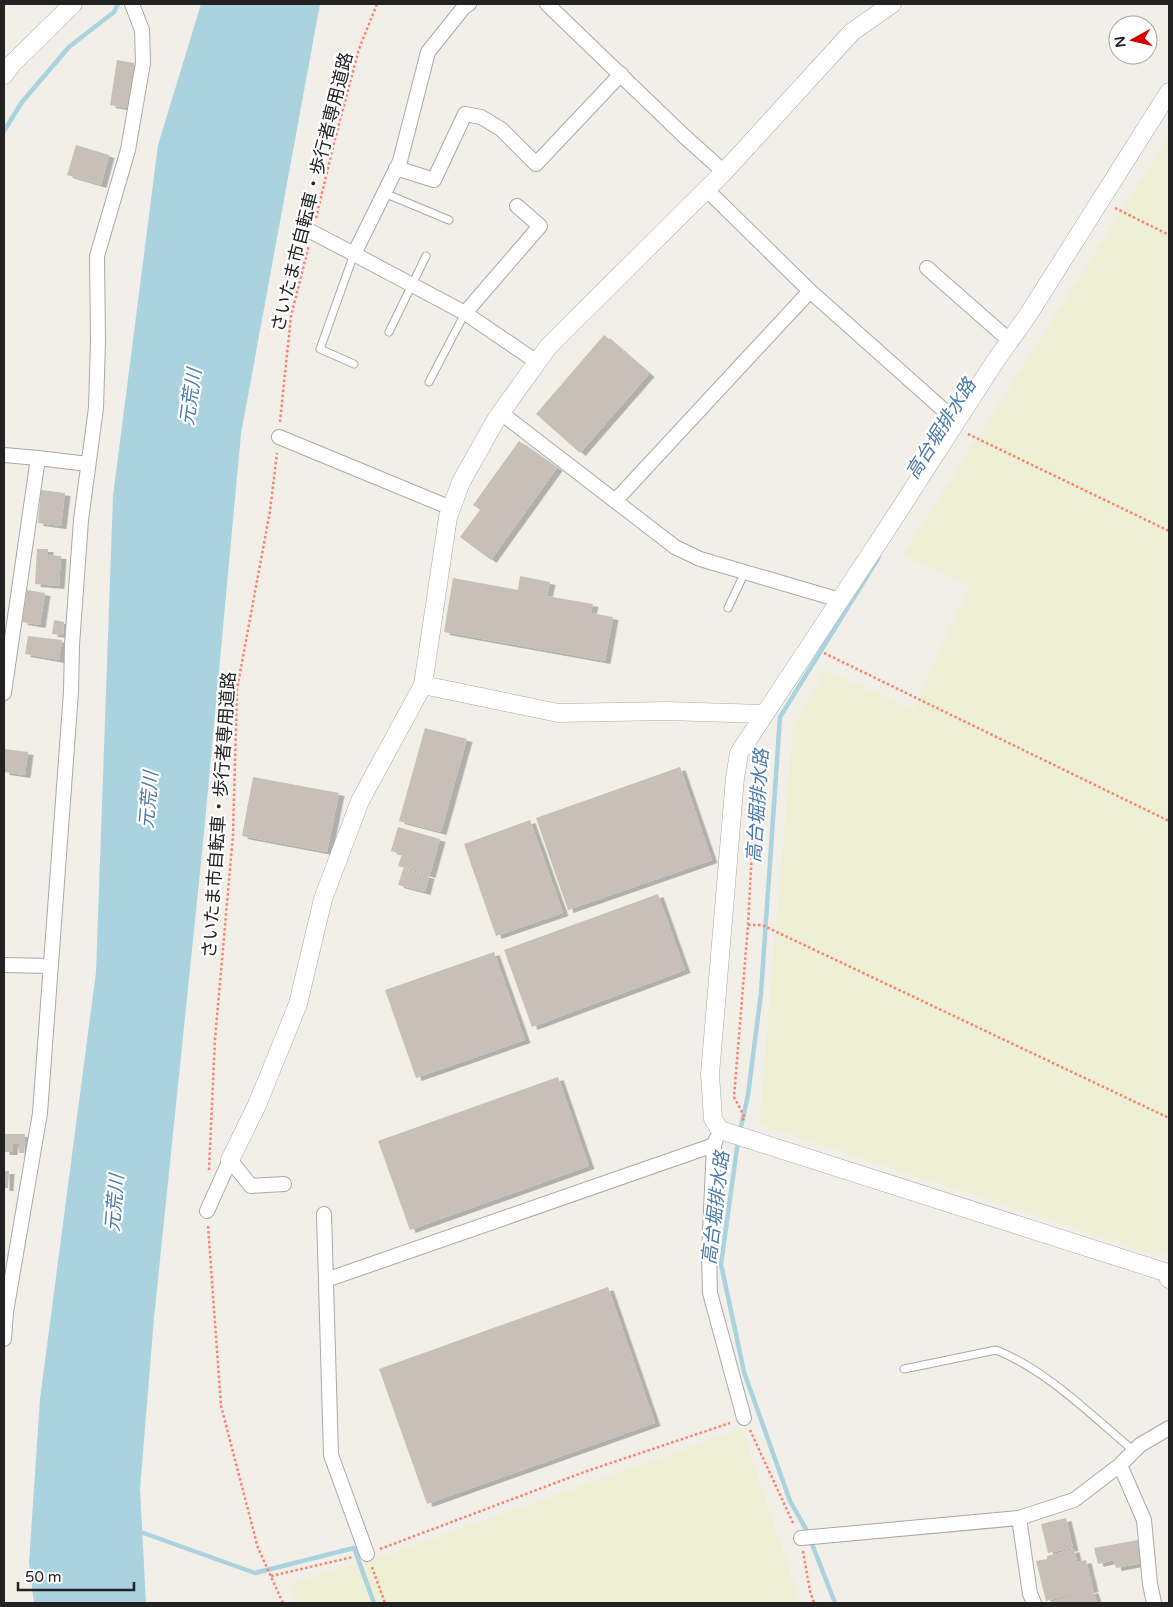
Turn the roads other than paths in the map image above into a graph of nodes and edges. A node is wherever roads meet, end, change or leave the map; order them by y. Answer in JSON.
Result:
{"nodes":[{"id":1,"x":73,"y":4,"type":"edge"},
{"id":2,"x":132,"y":4,"type":"edge"},
{"id":3,"x":469,"y":4,"type":"edge"},
{"id":4,"x":547,"y":4,"type":"edge"},
{"id":5,"x":892,"y":4,"type":"edge"},
{"id":6,"x":621,"y":74,"type":"junction"},
{"id":7,"x":4,"y":75,"type":"edge"},
{"id":8,"x":1169,"y":92,"type":"edge"},
{"id":9,"x":396,"y":168,"type":"junction"},
{"id":10,"x":724,"y":172,"type":"junction"},
{"id":11,"x":706,"y":189,"type":"junction"},
{"id":12,"x":384,"y":193,"type":"junction"},
{"id":13,"x":517,"y":206,"type":"dead end"},
{"id":14,"x":449,"y":220,"type":"dead end"},
{"id":15,"x":312,"y":232,"type":"road end"},
{"id":16,"x":354,"y":254,"type":"junction"},
{"id":17,"x":426,"y":256,"type":"dead end"},
{"id":18,"x":927,"y":268,"type":"dead end"},
{"id":19,"x":412,"y":285,"type":"junction"},
{"id":20,"x":810,"y":291,"type":"junction"},
{"id":21,"x":465,"y":313,"type":"junction"},
{"id":22,"x":389,"y":332,"type":"dead end"},
{"id":23,"x":1010,"y":340,"type":"junction"},
{"id":24,"x":537,"y":362,"type":"junction"},
{"id":25,"x":354,"y":364,"type":"dead end"},
{"id":26,"x":429,"y":382,"type":"dead end"},
{"id":27,"x":501,"y":413,"type":"junction"},
{"id":28,"x":955,"y":424,"type":"junction"},
{"id":29,"x":279,"y":438,"type":"road end"},
{"id":30,"x":4,"y":455,"type":"edge"},
{"id":31,"x":38,"y":458,"type":"junction"},
{"id":32,"x":88,"y":464,"type":"junction"},
{"id":33,"x":615,"y":501,"type":"junction"},
{"id":34,"x":451,"y":508,"type":"junction"},
{"id":35,"x":745,"y":572,"type":"junction"},
{"id":36,"x":840,"y":600,"type":"junction"},
{"id":37,"x":728,"y":608,"type":"dead end"},
{"id":38,"x":423,"y":685,"type":"junction"},
{"id":39,"x":4,"y":692,"type":"edge"},
{"id":40,"x":763,"y":714,"type":"junction"},
{"id":41,"x":4,"y":966,"type":"edge"},
{"id":42,"x":51,"y":966,"type":"junction"},
{"id":43,"x":720,"y":1136,"type":"junction"},
{"id":44,"x":230,"y":1160,"type":"junction"},
{"id":45,"x":284,"y":1184,"type":"dead end"},
{"id":46,"x":207,"y":1211,"type":"road end"},
{"id":47,"x":324,"y":1214,"type":"dead end"},
{"id":48,"x":1168,"y":1274,"type":"edge"},
{"id":49,"x":326,"y":1280,"type":"junction"},
{"id":50,"x":4,"y":1339,"type":"edge"},
{"id":51,"x":904,"y":1368,"type":"dead end"},
{"id":52,"x":744,"y":1418,"type":"road end"},
{"id":53,"x":1169,"y":1428,"type":"edge"},
{"id":54,"x":1134,"y":1451,"type":"junction"},
{"id":55,"x":1120,"y":1465,"type":"junction"},
{"id":56,"x":1019,"y":1518,"type":"junction"},
{"id":57,"x":801,"y":1538,"type":"road end"},
{"id":58,"x":367,"y":1554,"type":"road end"},
{"id":59,"x":1034,"y":1603,"type":"edge"},
{"id":60,"x":1154,"y":1603,"type":"edge"}],
"edges":[{"from":1,"to":7,"type":"street"},
{"from":2,"to":32,"type":"street"},
{"from":3,"to":9,"type":"street"},
{"from":4,"to":6,"type":"street"},
{"from":5,"to":10,"type":"street"},
{"from":6,"to":9,"type":"street"},
{"from":6,"to":10,"type":"street"},
{"from":8,"to":23,"type":"street"},
{"from":9,"to":12,"type":"street"},
{"from":10,"to":11,"type":"street"},
{"from":11,"to":20,"type":"street"},
{"from":11,"to":24,"type":"street"},
{"from":12,"to":14,"type":"lane"},
{"from":12,"to":16,"type":"street"},
{"from":13,"to":21,"type":"street"},
{"from":15,"to":16,"type":"street"},
{"from":16,"to":19,"type":"street"},
{"from":16,"to":25,"type":"lane"},
{"from":17,"to":19,"type":"lane"},
{"from":18,"to":23,"type":"street"},
{"from":19,"to":21,"type":"street"},
{"from":19,"to":22,"type":"lane"},
{"from":20,"to":28,"type":"street"},
{"from":20,"to":33,"type":"street"},
{"from":21,"to":24,"type":"street"},
{"from":21,"to":26,"type":"lane"},
{"from":23,"to":28,"type":"street"},
{"from":24,"to":27,"type":"street"},
{"from":27,"to":33,"type":"street"},
{"from":27,"to":34,"type":"street"},
{"from":28,"to":36,"type":"street"},
{"from":29,"to":34,"type":"street"},
{"from":30,"to":31,"type":"street"},
{"from":31,"to":32,"type":"street"},
{"from":31,"to":39,"type":"street"},
{"from":32,"to":42,"type":"street"},
{"from":33,"to":35,"type":"street"},
{"from":34,"to":38,"type":"street"},
{"from":35,"to":36,"type":"street"},
{"from":35,"to":37,"type":"lane"},
{"from":36,"to":40,"type":"street"},
{"from":38,"to":40,"type":"street"},
{"from":38,"to":44,"type":"street"},
{"from":40,"to":43,"type":"street"},
{"from":41,"to":42,"type":"street"},
{"from":42,"to":50,"type":"street"},
{"from":43,"to":48,"type":"street"},
{"from":43,"to":49,"type":"street"},
{"from":43,"to":52,"type":"street"},
{"from":44,"to":45,"type":"street"},
{"from":44,"to":46,"type":"street"},
{"from":47,"to":49,"type":"street"},
{"from":49,"to":58,"type":"street"},
{"from":51,"to":54,"type":"lane"},
{"from":53,"to":54,"type":"street"},
{"from":54,"to":55,"type":"street"},
{"from":55,"to":56,"type":"street"},
{"from":55,"to":60,"type":"street"},
{"from":56,"to":57,"type":"street"},
{"from":56,"to":59,"type":"street"}]}
